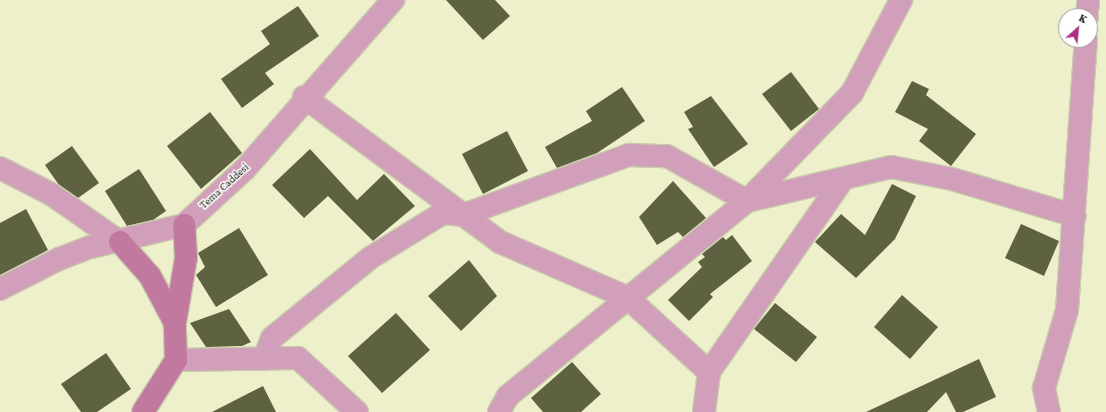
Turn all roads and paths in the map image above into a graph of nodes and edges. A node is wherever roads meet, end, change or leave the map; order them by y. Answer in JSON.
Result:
{"nodes":[{"id":1,"x":393,"y":0,"type":"edge"},
{"id":2,"x":901,"y":0,"type":"edge"},
{"id":3,"x":1086,"y":48,"type":"edge"},
{"id":4,"x":304,"y":97,"type":"junction"},
{"id":5,"x":0,"y":168,"type":"edge"},
{"id":6,"x":842,"y":179,"type":"junction"},
{"id":7,"x":747,"y":202,"type":"junction"},
{"id":8,"x":463,"y":214,"type":"junction"},
{"id":9,"x":1075,"y":216,"type":"junction"},
{"id":10,"x":184,"y":225,"type":"junction"},
{"id":11,"x":120,"y":242,"type":"junction"},
{"id":12,"x":0,"y":289,"type":"edge"},
{"id":13,"x":628,"y":298,"type":"junction"},
{"id":14,"x":175,"y":323,"type":"junction"},
{"id":15,"x":264,"y":359,"type":"junction"},
{"id":16,"x":176,"y":360,"type":"junction"},
{"id":17,"x":708,"y":372,"type":"junction"},
{"id":18,"x":143,"y":412,"type":"edge"},
{"id":19,"x":357,"y":412,"type":"edge"},
{"id":20,"x":499,"y":412,"type":"edge"},
{"id":21,"x":704,"y":412,"type":"edge"},
{"id":22,"x":1049,"y":412,"type":"edge"}],
"edges":[{"from":1,"to":4,"type":"street","name":"Tema Caddesi"},
{"from":2,"to":7,"type":"street"},
{"from":3,"to":9,"type":"street"},
{"from":4,"to":8,"type":"street"},
{"from":4,"to":10,"type":"street","name":"Tema Caddesi"},
{"from":5,"to":11,"type":"street"},
{"from":6,"to":7,"type":"street"},
{"from":6,"to":9,"type":"street"},
{"from":6,"to":17,"type":"street"},
{"from":7,"to":8,"type":"street"},
{"from":7,"to":13,"type":"street"},
{"from":8,"to":13,"type":"street"},
{"from":8,"to":15,"type":"street"},
{"from":9,"to":22,"type":"street"},
{"from":10,"to":11,"type":"street","name":"Tema Caddesi"},
{"from":10,"to":14,"type":"street"},
{"from":11,"to":12,"type":"street","name":"Tema Caddesi"},
{"from":11,"to":14,"type":"street"},
{"from":13,"to":17,"type":"street"},
{"from":13,"to":20,"type":"street"},
{"from":14,"to":16,"type":"street"},
{"from":15,"to":16,"type":"street"},
{"from":15,"to":19,"type":"street"},
{"from":16,"to":18,"type":"street"},
{"from":17,"to":21,"type":"street"}]}
